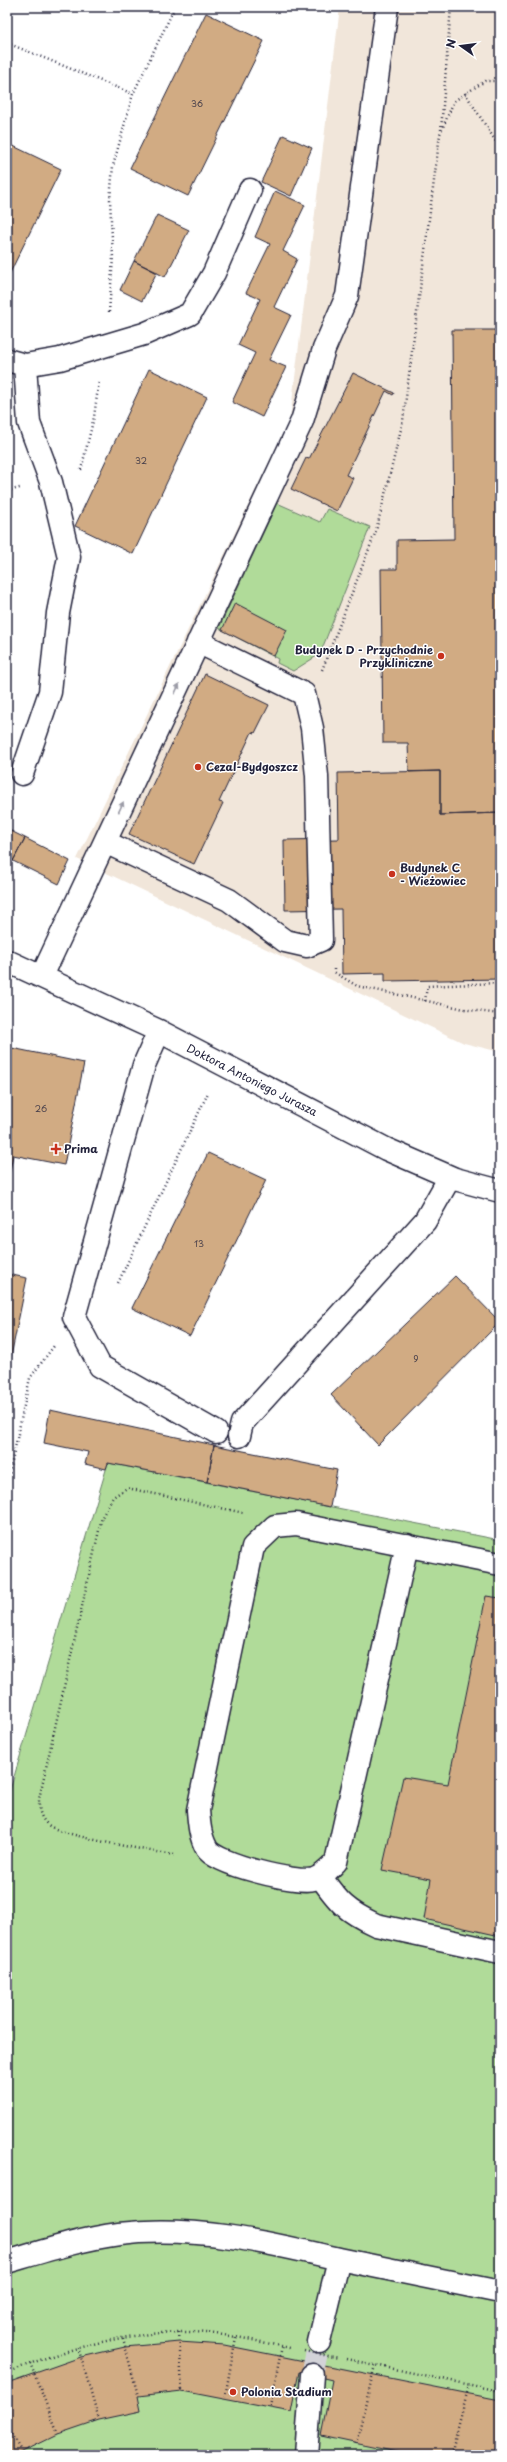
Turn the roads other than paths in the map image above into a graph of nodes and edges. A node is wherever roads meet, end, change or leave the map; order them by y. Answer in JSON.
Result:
{"nodes":[{"id":1,"x":387,"y":7,"type":"edge"},
{"id":2,"x":250,"y":190,"type":"dead end"},
{"id":3,"x":16,"y":362,"type":"edge"},
{"id":4,"x":198,"y":642,"type":"junction"},
{"id":5,"x":22,"y":774,"type":"dead end"},
{"id":6,"x":105,"y":842,"type":"junction"},
{"id":7,"x":7,"y":961,"type":"edge"},
{"id":8,"x":42,"y":976,"type":"junction"},
{"id":9,"x":159,"y":1031,"type":"junction"},
{"id":10,"x":450,"y":1177,"type":"junction"},
{"id":11,"x":500,"y":1190,"type":"edge"},
{"id":12,"x":216,"y":1432,"type":"dead end"},
{"id":13,"x":239,"y":1436,"type":"dead end"},
{"id":14,"x":407,"y":1545,"type":"junction"},
{"id":15,"x":500,"y":1564,"type":"edge"},
{"id":16,"x":320,"y":1876,"type":"junction"},
{"id":17,"x":500,"y":1952,"type":"edge"},
{"id":18,"x":339,"y":2259,"type":"junction"},
{"id":19,"x":7,"y":2262,"type":"edge"},
{"id":20,"x":500,"y":2292,"type":"edge"},
{"id":21,"x":312,"y":2346,"type":"tunnel mouth"},
{"id":22,"x":312,"y":2375,"type":"tunnel mouth"},
{"id":23,"x":306,"y":2455,"type":"edge"}],
"edges":[{"from":1,"to":4,"type":"street"},
{"from":2,"to":3,"type":"street"},
{"from":3,"to":5,"type":"street"},
{"from":6,"to":4,"type":"street","one_way":true},
{"from":4,"to":6,"type":"street"},
{"from":6,"to":8,"type":"street"},
{"from":7,"to":8,"type":"street","name":"Doktora Antoniego Jurasza"},
{"from":8,"to":9,"type":"street","name":"Doktora Antoniego Jurasza"},
{"from":9,"to":10,"type":"street","name":"Doktora Antoniego Jurasza"},
{"from":9,"to":12,"type":"street"},
{"from":10,"to":11,"type":"street","name":"Doktora Antoniego Jurasza"},
{"from":10,"to":13,"type":"street"},
{"from":14,"to":15,"type":"street"},
{"from":14,"to":16,"type":"street"},
{"from":14,"to":16,"type":"street"},
{"from":16,"to":17,"type":"street"},
{"from":18,"to":19,"type":"street"},
{"from":18,"to":20,"type":"street"},
{"from":18,"to":21,"type":"street"},
{"from":22,"to":23,"type":"street"}]}
